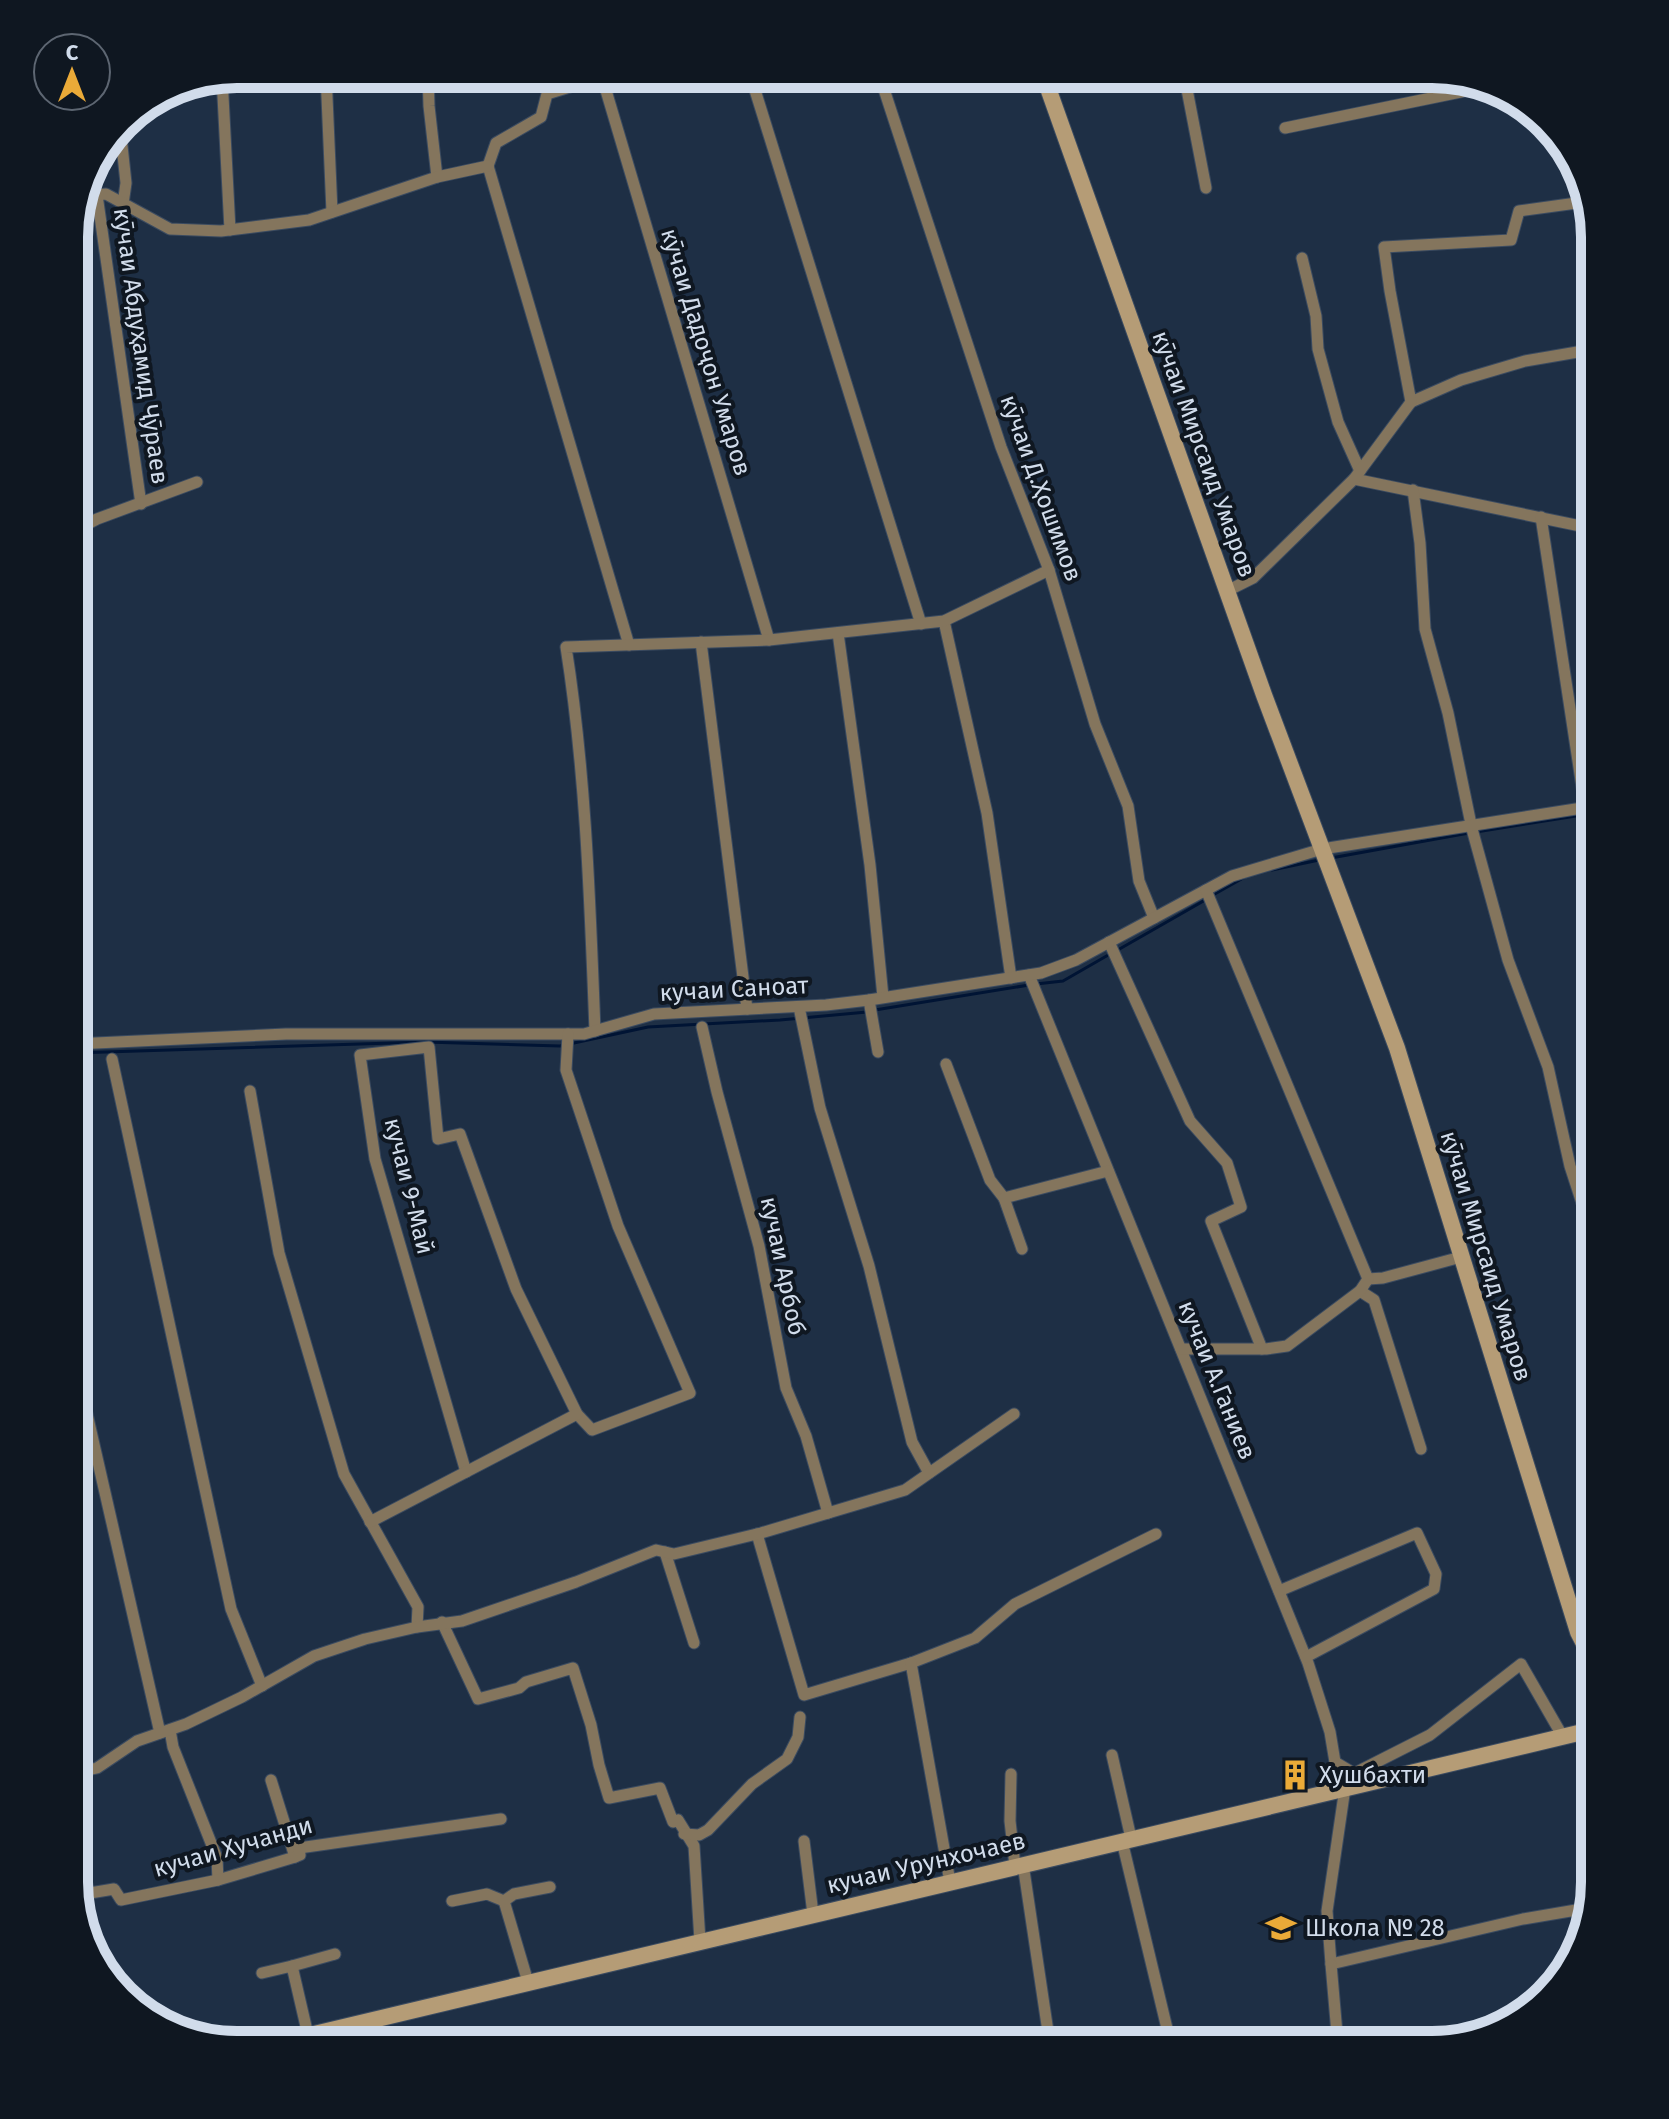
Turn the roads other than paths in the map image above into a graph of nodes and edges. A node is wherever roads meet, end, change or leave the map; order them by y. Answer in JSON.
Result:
{"nodes":[{"id":1,"x":327,"y":88,"type":"edge"},
{"id":2,"x":428,"y":88,"type":"edge"},
{"id":3,"x":567,"y":88,"type":"edge"},
{"id":4,"x":610,"y":88,"type":"edge"},
{"id":5,"x":754,"y":88,"type":"edge"},
{"id":6,"x":884,"y":88,"type":"edge"},
{"id":7,"x":1048,"y":88,"type":"edge"},
{"id":8,"x":1187,"y":88,"type":"edge"},
{"id":9,"x":223,"y":89,"type":"edge"},
{"id":10,"x":1463,"y":92,"type":"edge"},
{"id":11,"x":1285,"y":128,"type":"dead end"},
{"id":12,"x":122,"y":143,"type":"edge"},
{"id":13,"x":488,"y":166,"type":"junction"},
{"id":14,"x":437,"y":177,"type":"junction"},
{"id":15,"x":1206,"y":188,"type":"dead end"},
{"id":16,"x":97,"y":195,"type":"joint"},
{"id":17,"x":1577,"y":203,"type":"edge"},
{"id":18,"x":123,"y":204,"type":"junction"},
{"id":19,"x":332,"y":212,"type":"junction"},
{"id":20,"x":230,"y":230,"type":"junction"},
{"id":21,"x":1302,"y":258,"type":"dead end"},
{"id":22,"x":1581,"y":351,"type":"edge"},
{"id":23,"x":1411,"y":402,"type":"junction"},
{"id":24,"x":1357,"y":475,"type":"junction"},
{"id":25,"x":197,"y":482,"type":"dead end"},
{"id":26,"x":1413,"y":490,"type":"junction"},
{"id":27,"x":141,"y":504,"type":"junction"},
{"id":28,"x":1541,"y":517,"type":"junction"},
{"id":29,"x":88,"y":524,"type":"edge"},
{"id":30,"x":1581,"y":526,"type":"edge"},
{"id":31,"x":1049,"y":570,"type":"junction"},
{"id":32,"x":1227,"y":591,"type":"junction"},
{"id":33,"x":944,"y":621,"type":"junction"},
{"id":34,"x":921,"y":624,"type":"junction"},
{"id":35,"x":838,"y":633,"type":"junction"},
{"id":36,"x":769,"y":640,"type":"junction"},
{"id":37,"x":701,"y":642,"type":"junction"},
{"id":38,"x":629,"y":645,"type":"junction"},
{"id":39,"x":1581,"y":753,"type":"edge"},
{"id":40,"x":1581,"y":808,"type":"edge"},
{"id":41,"x":1472,"y":830,"type":"junction"},
{"id":42,"x":1324,"y":855,"type":"junction"},
{"id":43,"x":1208,"y":895,"type":"junction"},
{"id":44,"x":1154,"y":918,"type":"junction"},
{"id":45,"x":1112,"y":949,"type":"junction"},
{"id":46,"x":1011,"y":978,"type":"junction"},
{"id":47,"x":1031,"y":981,"type":"junction"},
{"id":48,"x":883,"y":997,"type":"junction"},
{"id":49,"x":871,"y":1008,"type":"junction"},
{"id":50,"x":747,"y":1009,"type":"junction"},
{"id":51,"x":801,"y":1015,"type":"junction"},
{"id":52,"x":702,"y":1027,"type":"dead end"},
{"id":53,"x":595,"y":1031,"type":"junction"},
{"id":54,"x":568,"y":1041,"type":"junction"},
{"id":55,"x":88,"y":1043,"type":"edge"},
{"id":56,"x":878,"y":1052,"type":"dead end"},
{"id":57,"x":112,"y":1059,"type":"dead end"},
{"id":58,"x":946,"y":1064,"type":"dead end"},
{"id":59,"x":250,"y":1091,"type":"dead end"},
{"id":60,"x":1108,"y":1171,"type":"junction"},
{"id":61,"x":1004,"y":1198,"type":"junction"},
{"id":62,"x":1581,"y":1200,"type":"edge"},
{"id":63,"x":1022,"y":1249,"type":"dead end"},
{"id":64,"x":1461,"y":1257,"type":"junction"},
{"id":65,"x":1368,"y":1279,"type":"junction"},
{"id":66,"x":1360,"y":1291,"type":"junction"},
{"id":67,"x":1181,"y":1349,"type":"junction"},
{"id":68,"x":1262,"y":1349,"type":"junction"},
{"id":69,"x":577,"y":1414,"type":"junction"},
{"id":70,"x":1014,"y":1414,"type":"dead end"},
{"id":71,"x":88,"y":1415,"type":"edge"},
{"id":72,"x":1421,"y":1449,"type":"dead end"},
{"id":73,"x":466,"y":1472,"type":"junction"},
{"id":74,"x":929,"y":1473,"type":"junction"},
{"id":75,"x":828,"y":1513,"type":"junction"},
{"id":76,"x":370,"y":1522,"type":"junction"},
{"id":77,"x":757,"y":1534,"type":"junction"},
{"id":78,"x":1156,"y":1534,"type":"dead end"},
{"id":79,"x":665,"y":1552,"type":"junction"},
{"id":80,"x":1279,"y":1591,"type":"junction"},
{"id":81,"x":442,"y":1622,"type":"junction"},
{"id":82,"x":417,"y":1627,"type":"junction"},
{"id":83,"x":1581,"y":1638,"type":"edge"},
{"id":84,"x":694,"y":1643,"type":"dead end"},
{"id":85,"x":1306,"y":1657,"type":"junction"},
{"id":86,"x":911,"y":1663,"type":"junction"},
{"id":87,"x":262,"y":1686,"type":"junction"},
{"id":88,"x":800,"y":1717,"type":"dead end"},
{"id":89,"x":165,"y":1731,"type":"junction"},
{"id":90,"x":1581,"y":1732,"type":"edge"},
{"id":91,"x":1563,"y":1737,"type":"junction"},
{"id":92,"x":1112,"y":1755,"type":"dead end"},
{"id":93,"x":88,"y":1770,"type":"edge"},
{"id":94,"x":1011,"y":1774,"type":"dead end"},
{"id":95,"x":271,"y":1780,"type":"dead end"},
{"id":96,"x":1350,"y":1783,"type":"junction"},
{"id":97,"x":501,"y":1819,"type":"dead end"},
{"id":98,"x":684,"y":1834,"type":"junction"},
{"id":99,"x":1127,"y":1840,"type":"junction"},
{"id":100,"x":804,"y":1841,"type":"dead end"},
{"id":101,"x":295,"y":1857,"type":"junction"},
{"id":102,"x":1019,"y":1865,"type":"junction"},
{"id":103,"x":218,"y":1880,"type":"junction"},
{"id":104,"x":950,"y":1882,"type":"junction"},
{"id":105,"x":550,"y":1887,"type":"dead end"},
{"id":106,"x":88,"y":1893,"type":"edge"},
{"id":107,"x":452,"y":1901,"type":"dead end"},
{"id":108,"x":504,"y":1901,"type":"junction"},
{"id":109,"x":1578,"y":1910,"type":"edge"},
{"id":110,"x":813,"y":1914,"type":"junction"},
{"id":111,"x":700,"y":1941,"type":"junction"},
{"id":112,"x":335,"y":1954,"type":"dead end"},
{"id":113,"x":1331,"y":1964,"type":"junction"},
{"id":114,"x":292,"y":1966,"type":"junction"},
{"id":115,"x":262,"y":1973,"type":"dead end"},
{"id":116,"x":528,"y":1982,"type":"junction"},
{"id":117,"x":307,"y":2031,"type":"edge"},
{"id":118,"x":325,"y":2031,"type":"edge"},
{"id":119,"x":1048,"y":2031,"type":"edge"},
{"id":120,"x":1168,"y":2031,"type":"edge"},
{"id":121,"x":1337,"y":2031,"type":"edge"}],
"edges":[{"from":1,"to":19,"type":"street"},
{"from":2,"to":14,"type":"street"},
{"from":3,"to":13,"type":"street"},
{"from":4,"to":36,"type":"street","name":"кӯчаи Дадоҷон Умаров"},
{"from":5,"to":34,"type":"street"},
{"from":6,"to":31,"type":"street","name":"кӯчаи Д.Ҳошимов"},
{"from":7,"to":32,"type":"street","name":"кӯчаи Мирсаид Умаров"},
{"from":8,"to":15,"type":"street"},
{"from":9,"to":20,"type":"street"},
{"from":10,"to":11,"type":"street"},
{"from":12,"to":18,"type":"street","name":"кӯчаи Абдуҳамид Ҷӯраев"},
{"from":13,"to":14,"type":"street"},
{"from":13,"to":38,"type":"street"},
{"from":14,"to":19,"type":"street"},
{"from":16,"to":18,"type":"street"},
{"from":16,"to":27,"type":"street","name":"кӯчаи Абдуҳамид Ҷӯраев"},
{"from":17,"to":23,"type":"street"},
{"from":18,"to":20,"type":"street"},
{"from":19,"to":20,"type":"street"},
{"from":21,"to":24,"type":"street"},
{"from":22,"to":23,"type":"street"},
{"from":23,"to":24,"type":"street"},
{"from":24,"to":26,"type":"street"},
{"from":24,"to":32,"type":"street"},
{"from":25,"to":27,"type":"street"},
{"from":26,"to":28,"type":"street"},
{"from":26,"to":41,"type":"street"},
{"from":27,"to":29,"type":"street"},
{"from":28,"to":30,"type":"street"},
{"from":28,"to":39,"type":"street"},
{"from":31,"to":33,"type":"street"},
{"from":31,"to":44,"type":"street","name":"кӯчаи Д.Ҳошимов"},
{"from":32,"to":42,"type":"street","name":"кӯчаи Мирсаид Умаров"},
{"from":33,"to":34,"type":"street"},
{"from":33,"to":46,"type":"street"},
{"from":34,"to":35,"type":"street"},
{"from":35,"to":36,"type":"street"},
{"from":35,"to":48,"type":"street"},
{"from":36,"to":37,"type":"street"},
{"from":37,"to":38,"type":"street"},
{"from":37,"to":50,"type":"street"},
{"from":38,"to":53,"type":"street"},
{"from":40,"to":41,"type":"street","name":"кучаи Саноат"},
{"from":41,"to":42,"type":"street","name":"кучаи Саноат"},
{"from":41,"to":62,"type":"street"},
{"from":42,"to":43,"type":"street","name":"кучаи Саноат"},
{"from":42,"to":64,"type":"street","name":"кӯчаи Мирсаид Умаров"},
{"from":43,"to":44,"type":"street","name":"кучаи Саноат"},
{"from":43,"to":65,"type":"street"},
{"from":44,"to":45,"type":"street","name":"кучаи Саноат"},
{"from":45,"to":47,"type":"street","name":"кучаи Саноат"},
{"from":45,"to":68,"type":"street"},
{"from":46,"to":47,"type":"street","name":"кучаи Саноат"},
{"from":46,"to":48,"type":"street","name":"кучаи Саноат"},
{"from":47,"to":60,"type":"street","name":"кучаи А.Ганиев"},
{"from":48,"to":49,"type":"street","name":"кучаи Саноат"},
{"from":49,"to":51,"type":"street","name":"кучаи Саноат"},
{"from":49,"to":56,"type":"street"},
{"from":50,"to":51,"type":"street","name":"кучаи Саноат"},
{"from":50,"to":53,"type":"street","name":"кучаи Саноат"},
{"from":51,"to":74,"type":"street"},
{"from":52,"to":75,"type":"street","name":"кучаи Арбоб"},
{"from":53,"to":54,"type":"street","name":"кучаи Саноат"},
{"from":54,"to":55,"type":"street","name":"кучаи Саноат"},
{"from":54,"to":69,"type":"street"},
{"from":57,"to":87,"type":"street"},
{"from":58,"to":61,"type":"street"},
{"from":59,"to":76,"type":"street"},
{"from":60,"to":61,"type":"street"},
{"from":60,"to":67,"type":"street","name":"кучаи А.Ганиев"},
{"from":61,"to":63,"type":"street"},
{"from":64,"to":65,"type":"street"},
{"from":64,"to":83,"type":"street","name":"кӯчаи Мирсаид Умаров"},
{"from":65,"to":66,"type":"street"},
{"from":66,"to":68,"type":"street"},
{"from":66,"to":72,"type":"street"},
{"from":67,"to":68,"type":"street"},
{"from":67,"to":80,"type":"street","name":"кучаи А.Ганиев"},
{"from":69,"to":73,"type":"street"},
{"from":69,"to":73,"type":"street","name":"кучаи 9-Май"},
{"from":70,"to":74,"type":"street"},
{"from":71,"to":89,"type":"street"},
{"from":73,"to":76,"type":"street"},
{"from":74,"to":75,"type":"street"},
{"from":75,"to":77,"type":"street"},
{"from":76,"to":82,"type":"street"},
{"from":77,"to":79,"type":"street"},
{"from":77,"to":86,"type":"street"},
{"from":78,"to":86,"type":"street"},
{"from":79,"to":81,"type":"street"},
{"from":79,"to":84,"type":"street"},
{"from":80,"to":85,"type":"street","name":"кучаи А.Ганиев"},
{"from":80,"to":85,"type":"street"},
{"from":81,"to":82,"type":"street"},
{"from":81,"to":98,"type":"street"},
{"from":82,"to":87,"type":"street"},
{"from":85,"to":96,"type":"street","name":"кучаи А.Ганиев"},
{"from":86,"to":104,"type":"street"},
{"from":87,"to":89,"type":"street"},
{"from":88,"to":98,"type":"street"},
{"from":89,"to":93,"type":"street"},
{"from":89,"to":103,"type":"street"},
{"from":90,"to":91,"type":"street","name":"кучаи Урунхочаев"},
{"from":91,"to":96,"type":"street","name":"кучаи Урунхочаев"},
{"from":91,"to":96,"type":"street"},
{"from":92,"to":99,"type":"street"},
{"from":94,"to":102,"type":"street"},
{"from":95,"to":101,"type":"street"},
{"from":96,"to":99,"type":"street","name":"кучаи Урунхочаев"},
{"from":96,"to":113,"type":"street"},
{"from":97,"to":101,"type":"street","name":"кучаи Хучанди"},
{"from":98,"to":111,"type":"street"},
{"from":99,"to":102,"type":"street","name":"кучаи Урунхочаев"},
{"from":99,"to":120,"type":"street"},
{"from":100,"to":110,"type":"street"},
{"from":101,"to":103,"type":"street","name":"кучаи Хучанди"},
{"from":102,"to":104,"type":"street","name":"кучаи Урунхочаев"},
{"from":102,"to":119,"type":"street"},
{"from":103,"to":106,"type":"street","name":"кучаи Хучанди"},
{"from":104,"to":110,"type":"street","name":"кучаи Урунхочаев"},
{"from":105,"to":108,"type":"street"},
{"from":107,"to":108,"type":"street"},
{"from":108,"to":116,"type":"street"},
{"from":109,"to":113,"type":"street"},
{"from":110,"to":111,"type":"street","name":"кучаи Урунхочаев"},
{"from":111,"to":116,"type":"street","name":"кучаи Урунхочаев"},
{"from":112,"to":114,"type":"street"},
{"from":113,"to":121,"type":"street"},
{"from":114,"to":115,"type":"street"},
{"from":114,"to":117,"type":"street"},
{"from":116,"to":118,"type":"street","name":"кучаи Урунхочаев"}]}
